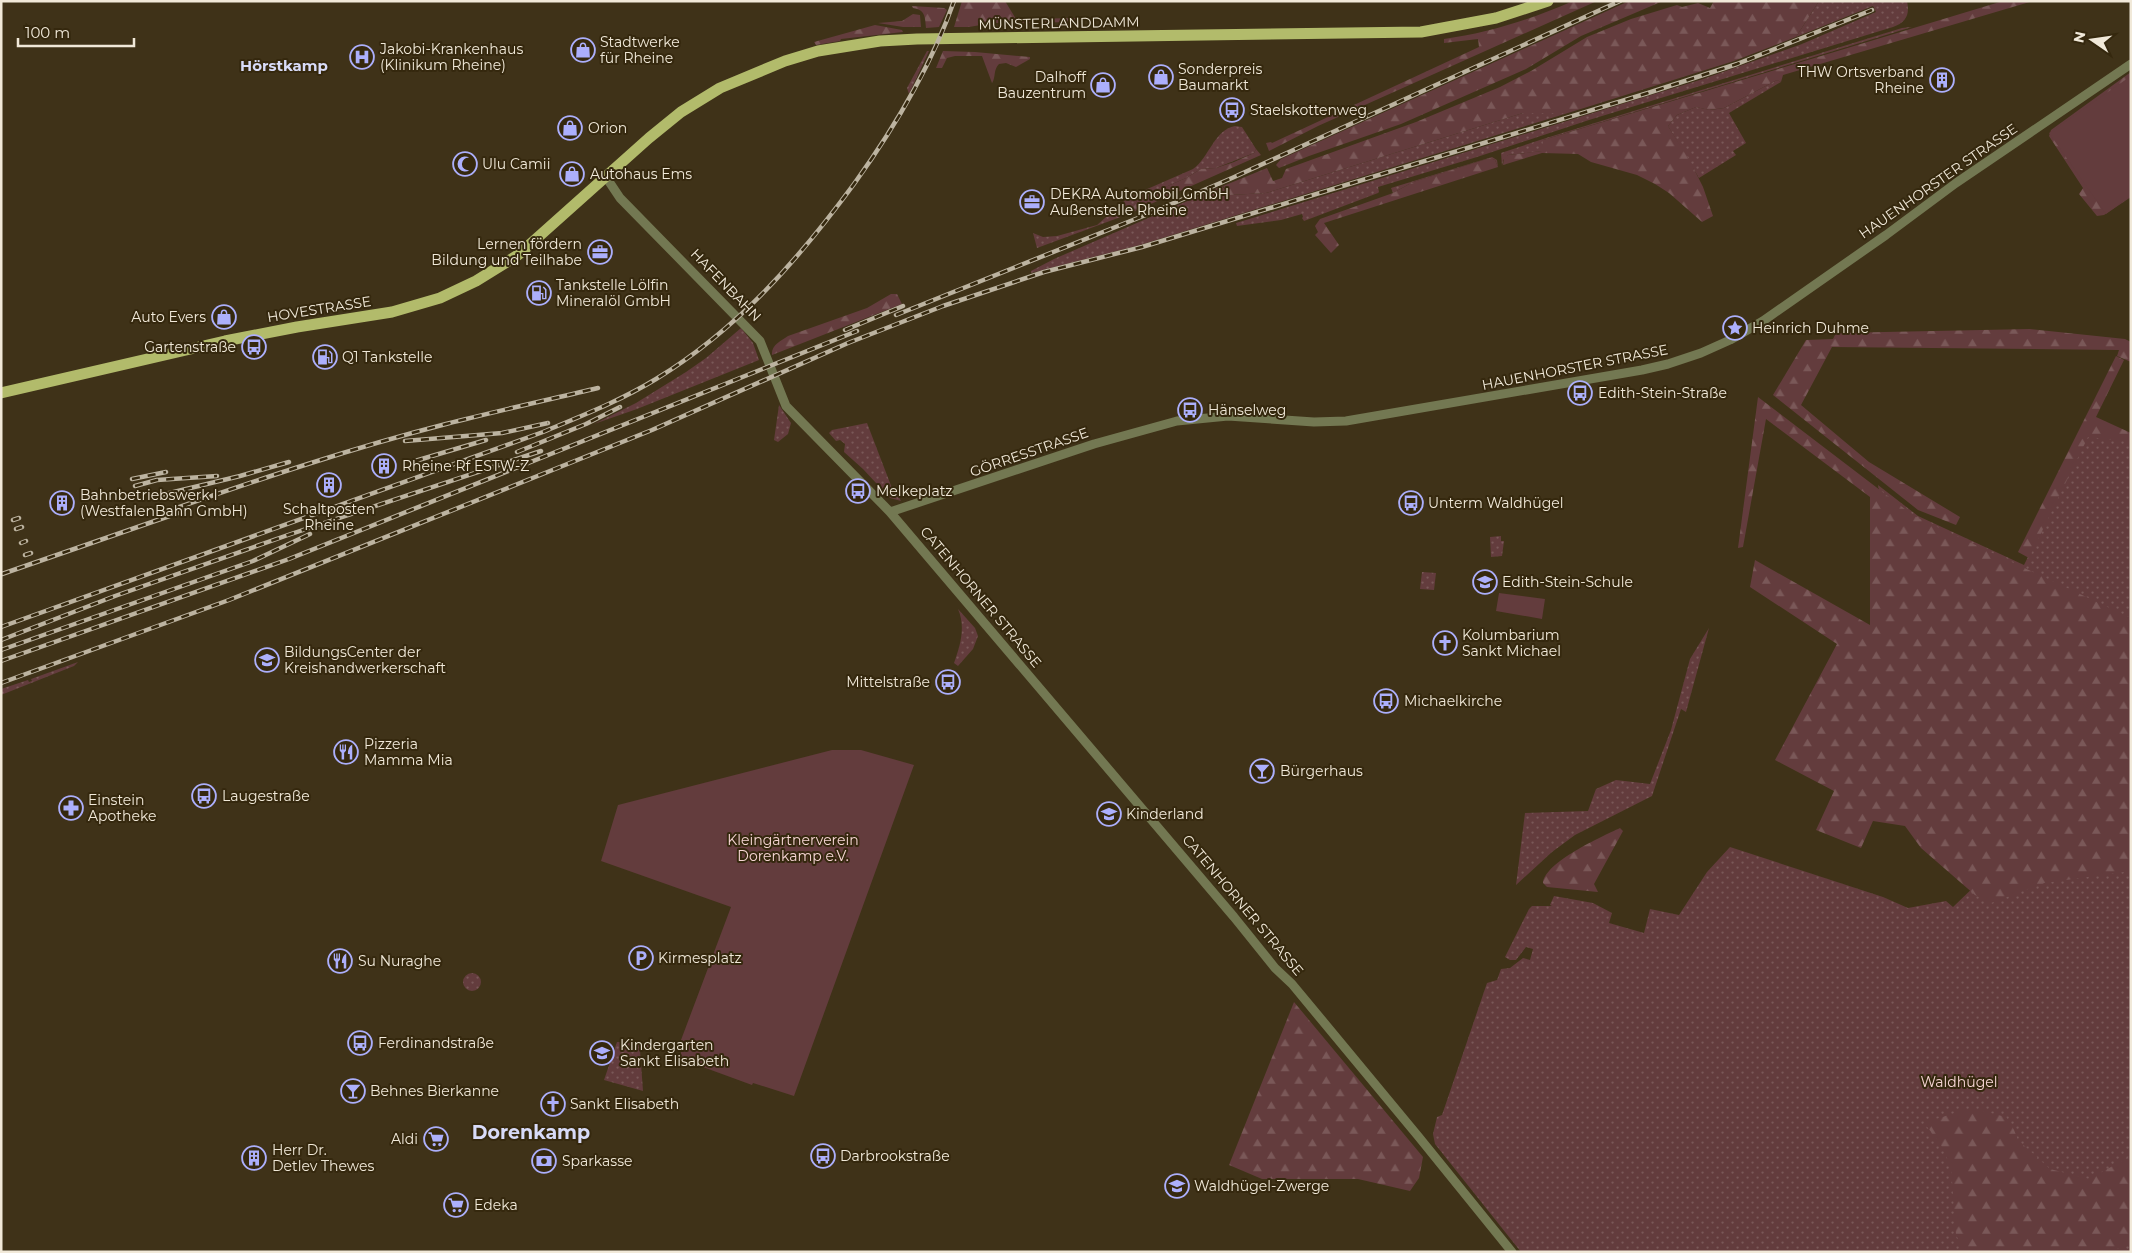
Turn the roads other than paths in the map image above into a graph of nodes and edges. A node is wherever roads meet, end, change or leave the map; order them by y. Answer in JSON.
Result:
{"nodes":[{"id":1,"x":1548,"y":1,"type":"edge"},
{"id":2,"x":2131,"y":64,"type":"edge"},
{"id":3,"x":606,"y":177,"type":"junction"},
{"id":4,"x":1,"y":393,"type":"edge"},
{"id":5,"x":1177,"y":421,"type":"joint"},
{"id":6,"x":805,"y":427,"type":"joint"},
{"id":7,"x":890,"y":512,"type":"junction"},
{"id":8,"x":1512,"y":1252,"type":"edge"}],
"edges":[{"from":1,"to":3,"type":"main road","name":"MÜNSTERLANDDAMM"},
{"from":2,"to":5,"type":"street","name":"HAUENHORSTER STRASSE"},
{"from":3,"to":4,"type":"main road","name":"HOVESTRASSE"},
{"from":3,"to":6,"type":"street","name":"HAFENBAHN"},
{"from":5,"to":7,"type":"street","name":"GÖRRESSTRASSE"},
{"from":6,"to":7,"type":"street","name":"CATENHORNER STRASSE"},
{"from":7,"to":8,"type":"street","name":"CATENHORNER STRASSE"}]}
